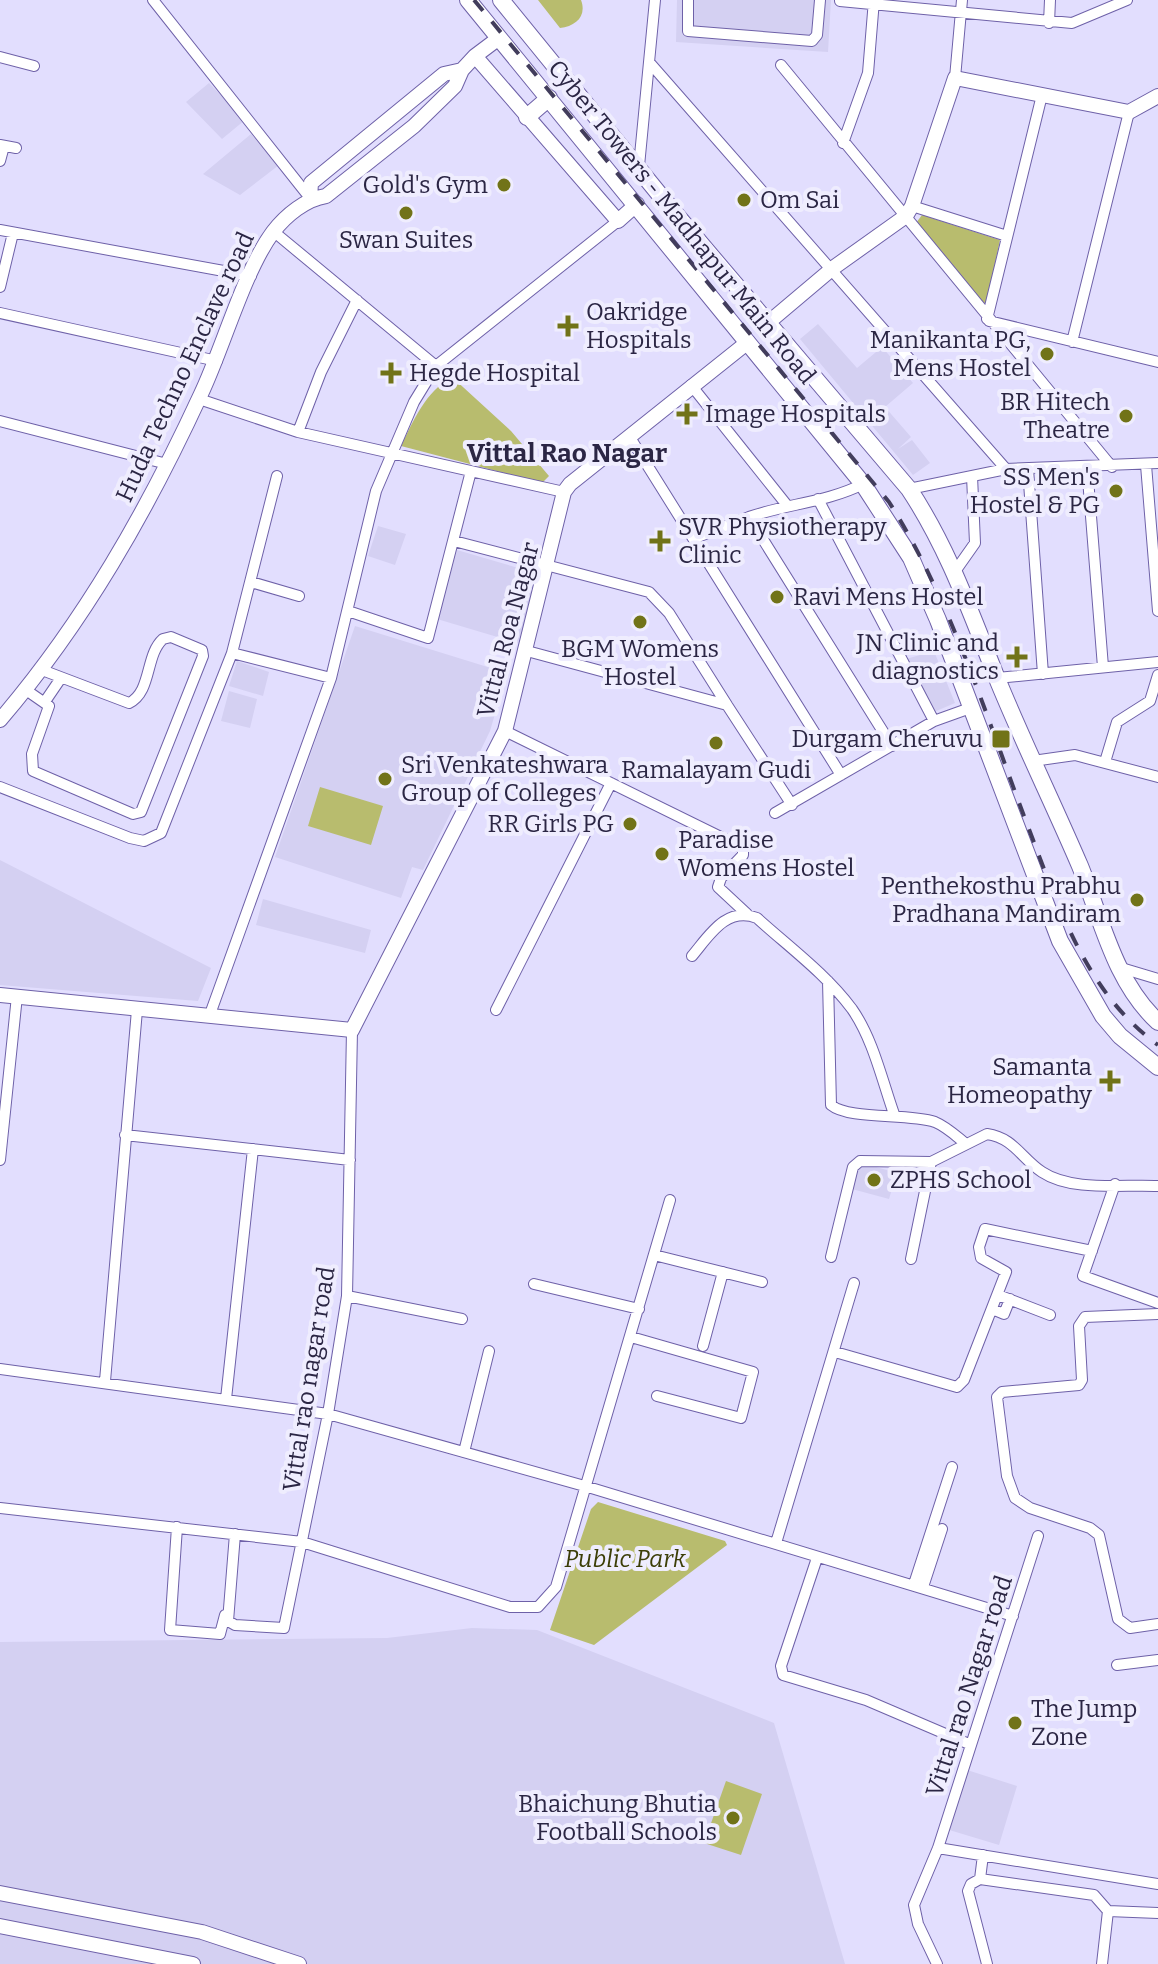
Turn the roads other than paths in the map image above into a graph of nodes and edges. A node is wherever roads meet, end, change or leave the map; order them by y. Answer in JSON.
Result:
{"nodes":[{"id":1,"x":153,"y":0,"type":"edge"},
{"id":2,"x":468,"y":0,"type":"edge"},
{"id":3,"x":501,"y":0,"type":"edge"},
{"id":4,"x":655,"y":0,"type":"edge"},
{"id":5,"x":688,"y":0,"type":"edge"},
{"id":6,"x":820,"y":0,"type":"edge"},
{"id":7,"x":962,"y":0,"type":"edge"},
{"id":8,"x":1050,"y":0,"type":"edge"},
{"id":9,"x":1127,"y":0,"type":"edge"},
{"id":10,"x":840,"y":1,"type":"edge"},
{"id":11,"x":874,"y":2,"type":"edge"},
{"id":12,"x":961,"y":12,"type":"junction"},
{"id":13,"x":1049,"y":23,"type":"junction"},
{"id":14,"x":499,"y":38,"type":"junction"},
{"id":15,"x":475,"y":56,"type":"junction"},
{"id":16,"x":0,"y":57,"type":"edge"},
{"id":17,"x":649,"y":62,"type":"junction"},
{"id":18,"x":781,"y":65,"type":"dead end"},
{"id":19,"x":34,"y":66,"type":"dead end"},
{"id":20,"x":462,"y":70,"type":"junction"},
{"id":21,"x":955,"y":78,"type":"junction"},
{"id":22,"x":1042,"y":95,"type":"junction"},
{"id":23,"x":1158,"y":96,"type":"edge"},
{"id":24,"x":549,"y":98,"type":"junction"},
{"id":25,"x":1129,"y":112,"type":"junction"},
{"id":26,"x":527,"y":117,"type":"junction"},
{"id":27,"x":843,"y":143,"type":"junction"},
{"id":28,"x":16,"y":148,"type":"dead end"},
{"id":29,"x":1,"y":153,"type":"edge"},
{"id":30,"x":639,"y":166,"type":"junction"},
{"id":31,"x":310,"y":198,"type":"junction"},
{"id":32,"x":637,"y":204,"type":"junction"},
{"id":33,"x":909,"y":211,"type":"junction"},
{"id":34,"x":618,"y":221,"type":"junction"},
{"id":35,"x":0,"y":230,"type":"edge"},
{"id":36,"x":273,"y":231,"type":"junction"},
{"id":37,"x":13,"y":233,"type":"junction"},
{"id":38,"x":1007,"y":236,"type":"junction"},
{"id":39,"x":833,"y":268,"type":"junction"},
{"id":40,"x":251,"y":276,"type":"junction"},
{"id":41,"x":0,"y":287,"type":"edge"},
{"id":42,"x":357,"y":300,"type":"junction"},
{"id":43,"x":0,"y":313,"type":"edge"},
{"id":44,"x":988,"y":320,"type":"junction"},
{"id":45,"x":769,"y":322,"type":"junction"},
{"id":46,"x":748,"y":342,"type":"junction"},
{"id":47,"x":1072,"y":342,"type":"junction"},
{"id":48,"x":217,"y":361,"type":"junction"},
{"id":49,"x":1158,"y":362,"type":"edge"},
{"id":50,"x":436,"y":366,"type":"junction"},
{"id":51,"x":691,"y":385,"type":"junction"},
{"id":52,"x":199,"y":399,"type":"junction"},
{"id":53,"x":0,"y":421,"type":"edge"},
{"id":54,"x":298,"y":432,"type":"junction"},
{"id":55,"x":629,"y":436,"type":"junction"},
{"id":56,"x":390,"y":453,"type":"junction"},
{"id":57,"x":1158,"y":463,"type":"edge"},
{"id":58,"x":167,"y":464,"type":"junction"},
{"id":59,"x":1146,"y":465,"type":"junction"},
{"id":60,"x":1087,"y":466,"type":"junction"},
{"id":61,"x":1112,"y":467,"type":"junction"},
{"id":62,"x":1006,"y":469,"type":"junction"},
{"id":63,"x":1028,"y":469,"type":"junction"},
{"id":64,"x":471,"y":471,"type":"junction"},
{"id":65,"x":277,"y":476,"type":"dead end"},
{"id":66,"x":972,"y":476,"type":"junction"},
{"id":67,"x":863,"y":484,"type":"junction"},
{"id":68,"x":909,"y":489,"type":"junction"},
{"id":69,"x":564,"y":492,"type":"junction"},
{"id":70,"x":818,"y":499,"type":"junction"},
{"id":71,"x":786,"y":504,"type":"junction"},
{"id":72,"x":749,"y":517,"type":"junction"},
{"id":73,"x":695,"y":538,"type":"junction"},
{"id":74,"x":454,"y":541,"type":"junction"},
{"id":75,"x":549,"y":566,"type":"junction"},
{"id":76,"x":956,"y":570,"type":"junction"},
{"id":77,"x":251,"y":582,"type":"junction"},
{"id":78,"x":299,"y":596,"type":"dead end"},
{"id":79,"x":348,"y":611,"type":"junction"},
{"id":80,"x":1158,"y":611,"type":"edge"},
{"id":81,"x":527,"y":651,"type":"junction"},
{"id":82,"x":232,"y":653,"type":"junction"},
{"id":83,"x":1158,"y":662,"type":"edge"},
{"id":84,"x":1103,"y":667,"type":"junction"},
{"id":85,"x":42,"y":670,"type":"junction"},
{"id":86,"x":1043,"y":674,"type":"junction"},
{"id":87,"x":1158,"y":675,"type":"edge"},
{"id":88,"x":61,"y":678,"type":"junction"},
{"id":89,"x":331,"y":678,"type":"junction"},
{"id":90,"x":997,"y":678,"type":"junction"},
{"id":91,"x":26,"y":690,"type":"junction"},
{"id":92,"x":46,"y":700,"type":"junction"},
{"id":93,"x":727,"y":705,"type":"junction"},
{"id":94,"x":1152,"y":705,"type":"edge"},
{"id":95,"x":973,"y":707,"type":"junction"},
{"id":96,"x":0,"y":720,"type":"edge"},
{"id":97,"x":934,"y":721,"type":"junction"},
{"id":98,"x":505,"y":731,"type":"junction"},
{"id":99,"x":892,"y":746,"type":"junction"},
{"id":100,"x":1033,"y":761,"type":"junction"},
{"id":101,"x":1105,"y":762,"type":"junction"},
{"id":102,"x":841,"y":775,"type":"junction"},
{"id":103,"x":1158,"y":777,"type":"edge"},
{"id":104,"x":611,"y":783,"type":"junction"},
{"id":105,"x":0,"y":787,"type":"edge"},
{"id":106,"x":792,"y":805,"type":"junction"},
{"id":107,"x":775,"y":813,"type":"dead end"},
{"id":108,"x":747,"y":914,"type":"junction"},
{"id":109,"x":692,"y":956,"type":"dead end"},
{"id":110,"x":1118,"y":967,"type":"junction"},
{"id":111,"x":1158,"y":979,"type":"edge"},
{"id":112,"x":828,"y":981,"type":"junction"},
{"id":113,"x":0,"y":995,"type":"edge"},
{"id":114,"x":17,"y":996,"type":"junction"},
{"id":115,"x":137,"y":1010,"type":"junction"},
{"id":116,"x":496,"y":1010,"type":"dead end"},
{"id":117,"x":1157,"y":1015,"type":"edge"},
{"id":118,"x":209,"y":1017,"type":"junction"},
{"id":119,"x":352,"y":1030,"type":"junction"},
{"id":120,"x":1158,"y":1067,"type":"edge"},
{"id":121,"x":3,"y":1103,"type":"edge"},
{"id":122,"x":894,"y":1114,"type":"junction"},
{"id":123,"x":125,"y":1135,"type":"junction"},
{"id":124,"x":966,"y":1144,"type":"junction"},
{"id":125,"x":253,"y":1149,"type":"junction"},
{"id":126,"x":0,"y":1160,"type":"edge"},
{"id":127,"x":350,"y":1160,"type":"junction"},
{"id":128,"x":931,"y":1162,"type":"junction"},
{"id":129,"x":1115,"y":1184,"type":"junction"},
{"id":130,"x":1158,"y":1186,"type":"edge"},
{"id":131,"x":670,"y":1200,"type":"dead end"},
{"id":132,"x":1092,"y":1251,"type":"junction"},
{"id":133,"x":654,"y":1255,"type":"junction"},
{"id":134,"x":831,"y":1257,"type":"dead end"},
{"id":135,"x":911,"y":1259,"type":"dead end"},
{"id":136,"x":723,"y":1272,"type":"junction"},
{"id":137,"x":762,"y":1282,"type":"dead end"},
{"id":138,"x":854,"y":1283,"type":"dead end"},
{"id":139,"x":534,"y":1284,"type":"dead end"},
{"id":140,"x":999,"y":1292,"type":"junction"},
{"id":141,"x":347,"y":1296,"type":"junction"},
{"id":142,"x":1010,"y":1299,"type":"junction"},
{"id":143,"x":1158,"y":1303,"type":"edge"},
{"id":144,"x":639,"y":1309,"type":"junction"},
{"id":145,"x":992,"y":1309,"type":"junction"},
{"id":146,"x":1158,"y":1314,"type":"edge"},
{"id":147,"x":462,"y":1319,"type":"dead end"},
{"id":148,"x":631,"y":1337,"type":"junction"},
{"id":149,"x":703,"y":1346,"type":"dead end"},
{"id":150,"x":489,"y":1351,"type":"dead end"},
{"id":151,"x":835,"y":1352,"type":"junction"},
{"id":152,"x":0,"y":1369,"type":"edge"},
{"id":153,"x":105,"y":1381,"type":"junction"},
{"id":154,"x":657,"y":1396,"type":"dead end"},
{"id":155,"x":226,"y":1399,"type":"junction"},
{"id":156,"x":328,"y":1414,"type":"junction"},
{"id":157,"x":464,"y":1452,"type":"junction"},
{"id":158,"x":952,"y":1467,"type":"dead end"},
{"id":159,"x":588,"y":1487,"type":"junction"},
{"id":160,"x":0,"y":1508,"type":"edge"},
{"id":161,"x":177,"y":1527,"type":"junction"},
{"id":162,"x":942,"y":1529,"type":"dead end"},
{"id":163,"x":232,"y":1534,"type":"junction"},
{"id":164,"x":1038,"y":1536,"type":"dead end"},
{"id":165,"x":302,"y":1542,"type":"junction"},
{"id":166,"x":776,"y":1543,"type":"junction"},
{"id":167,"x":817,"y":1558,"type":"junction"},
{"id":168,"x":919,"y":1585,"type":"junction"},
{"id":169,"x":1013,"y":1616,"type":"junction"},
{"id":170,"x":1158,"y":1624,"type":"edge"},
{"id":171,"x":1158,"y":1660,"type":"edge"},
{"id":172,"x":1117,"y":1665,"type":"dead end"},
{"id":173,"x":969,"y":1744,"type":"junction"},
{"id":174,"x":938,"y":1848,"type":"junction"},
{"id":175,"x":983,"y":1855,"type":"junction"},
{"id":176,"x":980,"y":1879,"type":"junction"},
{"id":177,"x":1158,"y":1884,"type":"edge"},
{"id":178,"x":0,"y":1893,"type":"edge"},
{"id":179,"x":1108,"y":1911,"type":"junction"},
{"id":180,"x":1158,"y":1913,"type":"edge"},
{"id":181,"x":0,"y":1926,"type":"edge"},
{"id":182,"x":193,"y":1964,"type":"edge"},
{"id":183,"x":299,"y":1964,"type":"edge"},
{"id":184,"x":937,"y":1964,"type":"edge"},
{"id":185,"x":987,"y":1964,"type":"edge"},
{"id":186,"x":1102,"y":1964,"type":"edge"}],
"edges":[{"from":1,"to":31,"type":"street"},
{"from":2,"to":14,"type":"main road","name":"Cyber Towers - Madhapur Main Road"},
{"from":3,"to":30,"type":"main road","name":"Cyber Towers - Madhapur Main Road"},
{"from":4,"to":17,"type":"street"},
{"from":5,"to":6,"type":"street"},
{"from":7,"to":12,"type":"street"},
{"from":8,"to":13,"type":"street"},
{"from":9,"to":13,"type":"street"},
{"from":10,"to":11,"type":"street"},
{"from":11,"to":12,"type":"street"},
{"from":11,"to":27,"type":"street"},
{"from":12,"to":13,"type":"street"},
{"from":12,"to":21,"type":"street"},
{"from":14,"to":15,"type":"street","name":"Huda Techno Enclave road"},
{"from":14,"to":24,"type":"main road","name":"Cyber Towers - Madhapur Main Road"},
{"from":15,"to":20,"type":"street","name":"Huda Techno Enclave road"},
{"from":15,"to":26,"type":"street"},
{"from":16,"to":19,"type":"street"},
{"from":17,"to":30,"type":"street"},
{"from":17,"to":39,"type":"street"},
{"from":18,"to":27,"type":"street"},
{"from":20,"to":31,"type":"street","name":"Huda Techno Enclave road"},
{"from":20,"to":31,"type":"street","name":"Huda Techno Enclave road"},
{"from":21,"to":22,"type":"street"},
{"from":21,"to":33,"type":"street"},
{"from":22,"to":25,"type":"street"},
{"from":22,"to":38,"type":"street"},
{"from":23,"to":25,"type":"street"},
{"from":24,"to":26,"type":"main road"},
{"from":24,"to":32,"type":"main road","name":"Cyber Towers - Madhapur Main Road"},
{"from":25,"to":47,"type":"street"},
{"from":26,"to":34,"type":"street"},
{"from":27,"to":33,"type":"street"},
{"from":28,"to":29,"type":"street"},
{"from":30,"to":45,"type":"main road","name":"Cyber Towers - Madhapur Main Road"},
{"from":31,"to":36,"type":"street","name":"Huda Techno Enclave road"},
{"from":32,"to":34,"type":"street"},
{"from":32,"to":46,"type":"main road","name":"Cyber Towers - Madhapur Main Road"},
{"from":33,"to":38,"type":"street"},
{"from":33,"to":39,"type":"street"},
{"from":33,"to":44,"type":"street"},
{"from":34,"to":50,"type":"street"},
{"from":35,"to":37,"type":"street"},
{"from":36,"to":40,"type":"street","name":"Huda Techno Enclave road"},
{"from":36,"to":42,"type":"street"},
{"from":37,"to":40,"type":"street"},
{"from":37,"to":41,"type":"street"},
{"from":38,"to":44,"type":"street"},
{"from":39,"to":45,"type":"street"},
{"from":39,"to":62,"type":"street"},
{"from":40,"to":48,"type":"street","name":"Huda Techno Enclave road"},
{"from":42,"to":50,"type":"street"},
{"from":42,"to":54,"type":"street"},
{"from":43,"to":48,"type":"street"},
{"from":44,"to":47,"type":"street"},
{"from":44,"to":61,"type":"street"},
{"from":45,"to":68,"type":"main road","name":"Cyber Towers - Madhapur Main Road"},
{"from":46,"to":51,"type":"street"},
{"from":46,"to":67,"type":"main road","name":"Cyber Towers - Madhapur Main Road"},
{"from":47,"to":49,"type":"street"},
{"from":48,"to":52,"type":"street","name":"Huda Techno Enclave road"},
{"from":50,"to":56,"type":"street"},
{"from":51,"to":55,"type":"street"},
{"from":51,"to":71,"type":"street"},
{"from":52,"to":54,"type":"street"},
{"from":52,"to":58,"type":"street","name":"Huda Techno Enclave road"},
{"from":53,"to":58,"type":"street"},
{"from":54,"to":56,"type":"street"},
{"from":55,"to":69,"type":"street"},
{"from":55,"to":73,"type":"street"},
{"from":56,"to":64,"type":"street"},
{"from":56,"to":79,"type":"street"},
{"from":57,"to":59,"type":"street"},
{"from":58,"to":85,"type":"street","name":"Huda Techno Enclave road"},
{"from":59,"to":61,"type":"street"},
{"from":59,"to":80,"type":"street"},
{"from":60,"to":61,"type":"street"},
{"from":60,"to":63,"type":"street"},
{"from":60,"to":84,"type":"street"},
{"from":62,"to":63,"type":"street"},
{"from":62,"to":66,"type":"street"},
{"from":63,"to":86,"type":"street"},
{"from":64,"to":69,"type":"street"},
{"from":64,"to":74,"type":"street"},
{"from":65,"to":77,"type":"street"},
{"from":66,"to":68,"type":"street"},
{"from":66,"to":76,"type":"street"},
{"from":67,"to":70,"type":"street"},
{"from":67,"to":95,"type":"main road","name":"Cyber Towers - Madhapur Main Road"},
{"from":68,"to":76,"type":"main road","name":"Cyber Towers - Madhapur Main Road"},
{"from":69,"to":75,"type":"street","name":"Vittal Roa Nagar"},
{"from":70,"to":71,"type":"street"},
{"from":70,"to":97,"type":"street"},
{"from":71,"to":72,"type":"street"},
{"from":72,"to":73,"type":"street"},
{"from":72,"to":99,"type":"street"},
{"from":73,"to":102,"type":"street"},
{"from":74,"to":75,"type":"street"},
{"from":74,"to":79,"type":"street"},
{"from":75,"to":81,"type":"street","name":"Vittal Roa Nagar"},
{"from":75,"to":93,"type":"street"},
{"from":76,"to":90,"type":"main road","name":"Cyber Towers - Madhapur Main Road"},
{"from":77,"to":78,"type":"street"},
{"from":77,"to":82,"type":"street"},
{"from":79,"to":89,"type":"street"},
{"from":81,"to":93,"type":"street"},
{"from":81,"to":98,"type":"street","name":"Vittal Roa Nagar"},
{"from":82,"to":89,"type":"street"},
{"from":82,"to":105,"type":"street"},
{"from":83,"to":84,"type":"street"},
{"from":84,"to":86,"type":"street"},
{"from":85,"to":88,"type":"street"},
{"from":85,"to":91,"type":"street","name":"Huda Techno Enclave road"},
{"from":86,"to":90,"type":"street"},
{"from":87,"to":94,"type":"street"},
{"from":88,"to":92,"type":"street"},
{"from":88,"to":92,"type":"street"},
{"from":89,"to":118,"type":"street"},
{"from":90,"to":100,"type":"main road","name":"Cyber Towers - Madhapur Main Road"},
{"from":91,"to":92,"type":"street"},
{"from":91,"to":96,"type":"street","name":"Huda Techno Enclave road"},
{"from":93,"to":106,"type":"street"},
{"from":94,"to":101,"type":"street"},
{"from":95,"to":97,"type":"street"},
{"from":95,"to":120,"type":"main road","name":"Cyber Towers - Madhapur Main Road"},
{"from":97,"to":99,"type":"street"},
{"from":98,"to":104,"type":"street"},
{"from":98,"to":119,"type":"street","name":"Vittal Roa Nagar"},
{"from":99,"to":102,"type":"street"},
{"from":100,"to":101,"type":"street"},
{"from":100,"to":110,"type":"main road","name":"Cyber Towers - Madhapur Main Road"},
{"from":101,"to":103,"type":"street"},
{"from":102,"to":106,"type":"street"},
{"from":104,"to":108,"type":"street"},
{"from":104,"to":116,"type":"street"},
{"from":106,"to":107,"type":"street"},
{"from":108,"to":109,"type":"street"},
{"from":108,"to":112,"type":"street"},
{"from":110,"to":111,"type":"street"},
{"from":110,"to":117,"type":"main road","name":"Cyber Towers - Madhapur Main Road"},
{"from":112,"to":122,"type":"street"},
{"from":112,"to":122,"type":"street"},
{"from":113,"to":114,"type":"street"},
{"from":114,"to":115,"type":"street"},
{"from":114,"to":121,"type":"street"},
{"from":115,"to":118,"type":"street"},
{"from":115,"to":123,"type":"street"},
{"from":118,"to":119,"type":"street"},
{"from":119,"to":127,"type":"street","name":"Vittal rao nagar road"},
{"from":121,"to":126,"type":"street"},
{"from":122,"to":124,"type":"street"},
{"from":123,"to":125,"type":"street"},
{"from":123,"to":153,"type":"street"},
{"from":124,"to":128,"type":"street"},
{"from":124,"to":129,"type":"street"},
{"from":125,"to":127,"type":"street"},
{"from":125,"to":155,"type":"street"},
{"from":127,"to":141,"type":"street","name":"Vittal rao nagar road"},
{"from":128,"to":134,"type":"street"},
{"from":128,"to":135,"type":"street"},
{"from":129,"to":130,"type":"street"},
{"from":129,"to":132,"type":"street"},
{"from":131,"to":133,"type":"street"},
{"from":132,"to":140,"type":"street"},
{"from":132,"to":143,"type":"street"},
{"from":133,"to":136,"type":"street"},
{"from":133,"to":144,"type":"street"},
{"from":136,"to":137,"type":"street"},
{"from":136,"to":149,"type":"street"},
{"from":138,"to":151,"type":"street"},
{"from":139,"to":144,"type":"street"},
{"from":140,"to":142,"type":"street"},
{"from":140,"to":142,"type":"street"},
{"from":140,"to":145,"type":"street"},
{"from":141,"to":147,"type":"street"},
{"from":141,"to":156,"type":"street","name":"Vittal rao nagar road"},
{"from":142,"to":145,"type":"street"},
{"from":144,"to":148,"type":"street"},
{"from":145,"to":151,"type":"street"},
{"from":146,"to":170,"type":"street"},
{"from":148,"to":154,"type":"street"},
{"from":148,"to":159,"type":"street"},
{"from":150,"to":157,"type":"street"},
{"from":151,"to":166,"type":"street"},
{"from":152,"to":153,"type":"street"},
{"from":153,"to":155,"type":"street"},
{"from":155,"to":156,"type":"street"},
{"from":156,"to":157,"type":"street"},
{"from":156,"to":165,"type":"street","name":"Vittal rao nagar road"},
{"from":157,"to":159,"type":"street"},
{"from":158,"to":168,"type":"street"},
{"from":159,"to":165,"type":"street"},
{"from":159,"to":166,"type":"street"},
{"from":160,"to":161,"type":"street"},
{"from":161,"to":163,"type":"street"},
{"from":161,"to":163,"type":"street"},
{"from":162,"to":168,"type":"street"},
{"from":163,"to":165,"type":"street"},
{"from":163,"to":165,"type":"street","name":"Vittal rao nagar road"},
{"from":164,"to":169,"type":"street","name":"Vittal rao Nagar road"},
{"from":166,"to":167,"type":"street"},
{"from":167,"to":168,"type":"street"},
{"from":167,"to":173,"type":"street"},
{"from":168,"to":169,"type":"street"},
{"from":169,"to":173,"type":"street","name":"Vittal rao Nagar road"},
{"from":171,"to":172,"type":"street"},
{"from":173,"to":174,"type":"street","name":"Vittal rao Nagar road"},
{"from":174,"to":175,"type":"street"},
{"from":174,"to":184,"type":"street","name":"Vittal rao Nagar road"},
{"from":175,"to":176,"type":"street"},
{"from":175,"to":177,"type":"street"},
{"from":176,"to":179,"type":"street"},
{"from":176,"to":185,"type":"street"},
{"from":178,"to":183,"type":"street"},
{"from":179,"to":180,"type":"street"},
{"from":179,"to":186,"type":"street"},
{"from":181,"to":182,"type":"street"}]}
